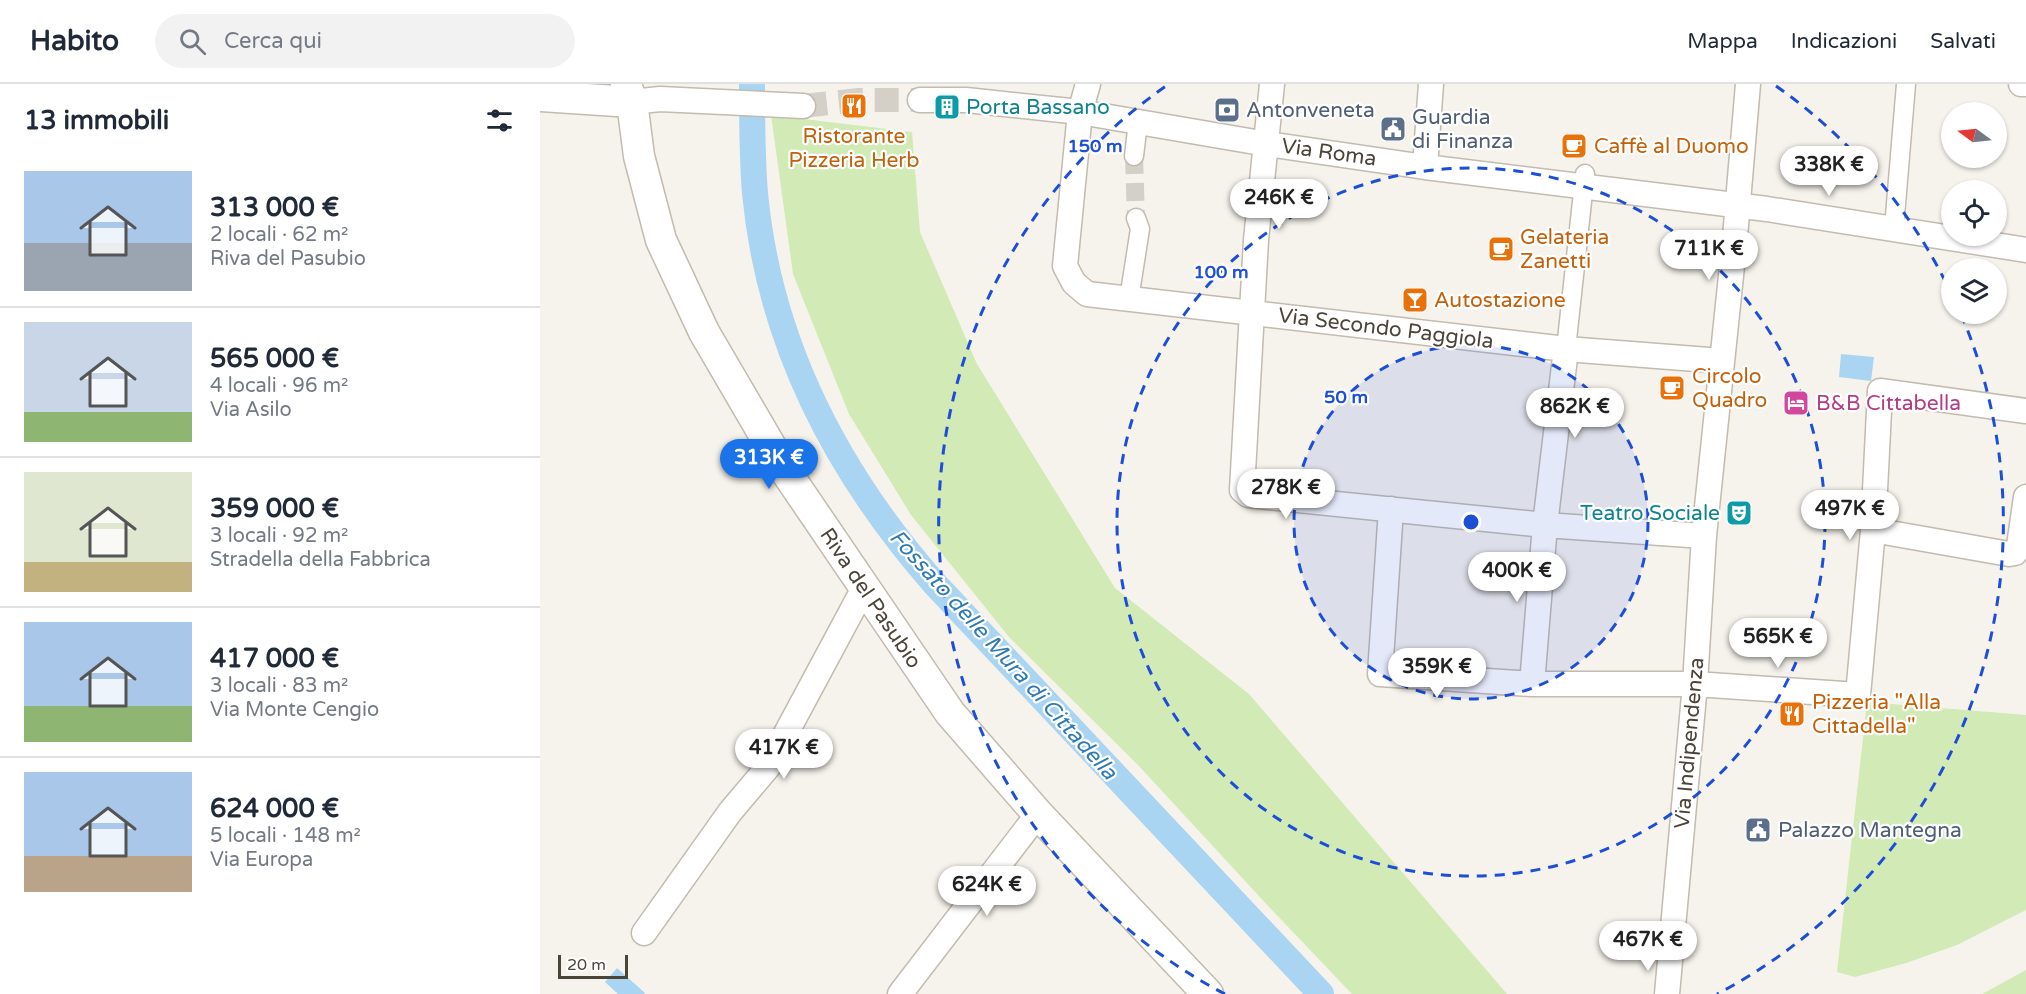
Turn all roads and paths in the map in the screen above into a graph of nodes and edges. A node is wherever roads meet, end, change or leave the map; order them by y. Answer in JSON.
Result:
{"nodes":[{"id":1,"x":1089,"y":84,"type":"edge"},
{"id":2,"x":1272,"y":84,"type":"edge"},
{"id":3,"x":1431,"y":84,"type":"edge"},
{"id":4,"x":1748,"y":84,"type":"edge"},
{"id":5,"x":1906,"y":84,"type":"edge"},
{"id":6,"x":2021,"y":84,"type":"edge"},
{"id":7,"x":2026,"y":84,"type":"edge"},
{"id":8,"x":629,"y":93,"type":"edge"},
{"id":9,"x":540,"y":96,"type":"edge"},
{"id":10,"x":921,"y":100,"type":"tunnel mouth"},
{"id":11,"x":803,"y":106,"type":"tunnel mouth"},
{"id":12,"x":1080,"y":112,"type":"junction"},
{"id":13,"x":1138,"y":122,"type":"junction"},
{"id":14,"x":1267,"y":144,"type":"junction"},
{"id":15,"x":1134,"y":156,"type":"tunnel mouth"},
{"id":16,"x":1425,"y":167,"type":"junction"},
{"id":17,"x":1585,"y":180,"type":"junction"},
{"id":18,"x":1737,"y":205,"type":"junction"},
{"id":19,"x":1136,"y":218,"type":"tunnel mouth"},
{"id":20,"x":1894,"y":228,"type":"junction"},
{"id":21,"x":2026,"y":250,"type":"edge"},
{"id":22,"x":1129,"y":298,"type":"junction"},
{"id":23,"x":1252,"y":313,"type":"junction"},
{"id":24,"x":1566,"y":349,"type":"junction"},
{"id":25,"x":1722,"y":361,"type":"junction"},
{"id":26,"x":2026,"y":411,"type":"edge"},
{"id":27,"x":2026,"y":497,"type":"edge"},
{"id":28,"x":1391,"y":509,"type":"junction"},
{"id":29,"x":1545,"y":525,"type":"junction"},
{"id":30,"x":1872,"y":530,"type":"junction"},
{"id":31,"x":1704,"y":536,"type":"junction"},
{"id":32,"x":864,"y":588,"type":"junction"},
{"id":33,"x":1532,"y":684,"type":"junction"},
{"id":34,"x":1695,"y":684,"type":"junction"},
{"id":35,"x":1038,"y":814,"type":"junction"},
{"id":36,"x":644,"y":933,"type":"dead end"},
{"id":37,"x":900,"y":994,"type":"edge"},
{"id":38,"x":1208,"y":994,"type":"edge"},
{"id":39,"x":1666,"y":994,"type":"edge"}],
"edges":[{"from":1,"to":12,"type":"street"},
{"from":2,"to":14,"type":"street"},
{"from":3,"to":16,"type":"street"},
{"from":4,"to":18,"type":"street","name":"Via Indipendenza"},
{"from":5,"to":20,"type":"street"},
{"from":6,"to":7,"type":"street"},
{"from":8,"to":9,"type":"street"},
{"from":8,"to":11,"type":"street"},
{"from":8,"to":32,"type":"street","name":"Riva del Pasubio"},
{"from":10,"to":12,"type":"street","name":"Via Roma"},
{"from":12,"to":13,"type":"street","name":"Via Roma"},
{"from":12,"to":22,"type":"street","name":"Via Secondo Paggiola"},
{"from":13,"to":14,"type":"street","name":"Via Roma"},
{"from":13,"to":15,"type":"street"},
{"from":14,"to":16,"type":"street","name":"Via Roma"},
{"from":14,"to":23,"type":"street"},
{"from":16,"to":17,"type":"street","name":"Via Roma"},
{"from":17,"to":18,"type":"street","name":"Via Roma"},
{"from":17,"to":24,"type":"street"},
{"from":18,"to":20,"type":"street","name":"Via Roma"},
{"from":18,"to":25,"type":"street","name":"Via Indipendenza"},
{"from":19,"to":22,"type":"street"},
{"from":20,"to":21,"type":"street","name":"Via Roma"},
{"from":22,"to":23,"type":"street","name":"Via Secondo Paggiola"},
{"from":23,"to":24,"type":"street","name":"Via Secondo Paggiola"},
{"from":23,"to":28,"type":"street"},
{"from":24,"to":25,"type":"street","name":"Via Secondo Paggiola"},
{"from":24,"to":29,"type":"street"},
{"from":25,"to":31,"type":"street","name":"Via Indipendenza"},
{"from":26,"to":30,"type":"street"},
{"from":27,"to":30,"type":"street"},
{"from":28,"to":29,"type":"street"},
{"from":28,"to":33,"type":"street"},
{"from":29,"to":31,"type":"street"},
{"from":29,"to":33,"type":"street"},
{"from":30,"to":34,"type":"street"},
{"from":31,"to":34,"type":"street","name":"Via Indipendenza"},
{"from":32,"to":35,"type":"street","name":"Riva del Pasubio"},
{"from":32,"to":36,"type":"street"},
{"from":33,"to":34,"type":"street"},
{"from":34,"to":39,"type":"street","name":"Via Indipendenza"},
{"from":35,"to":37,"type":"street"},
{"from":35,"to":38,"type":"street","name":"Riva del Pasubio"}]}
